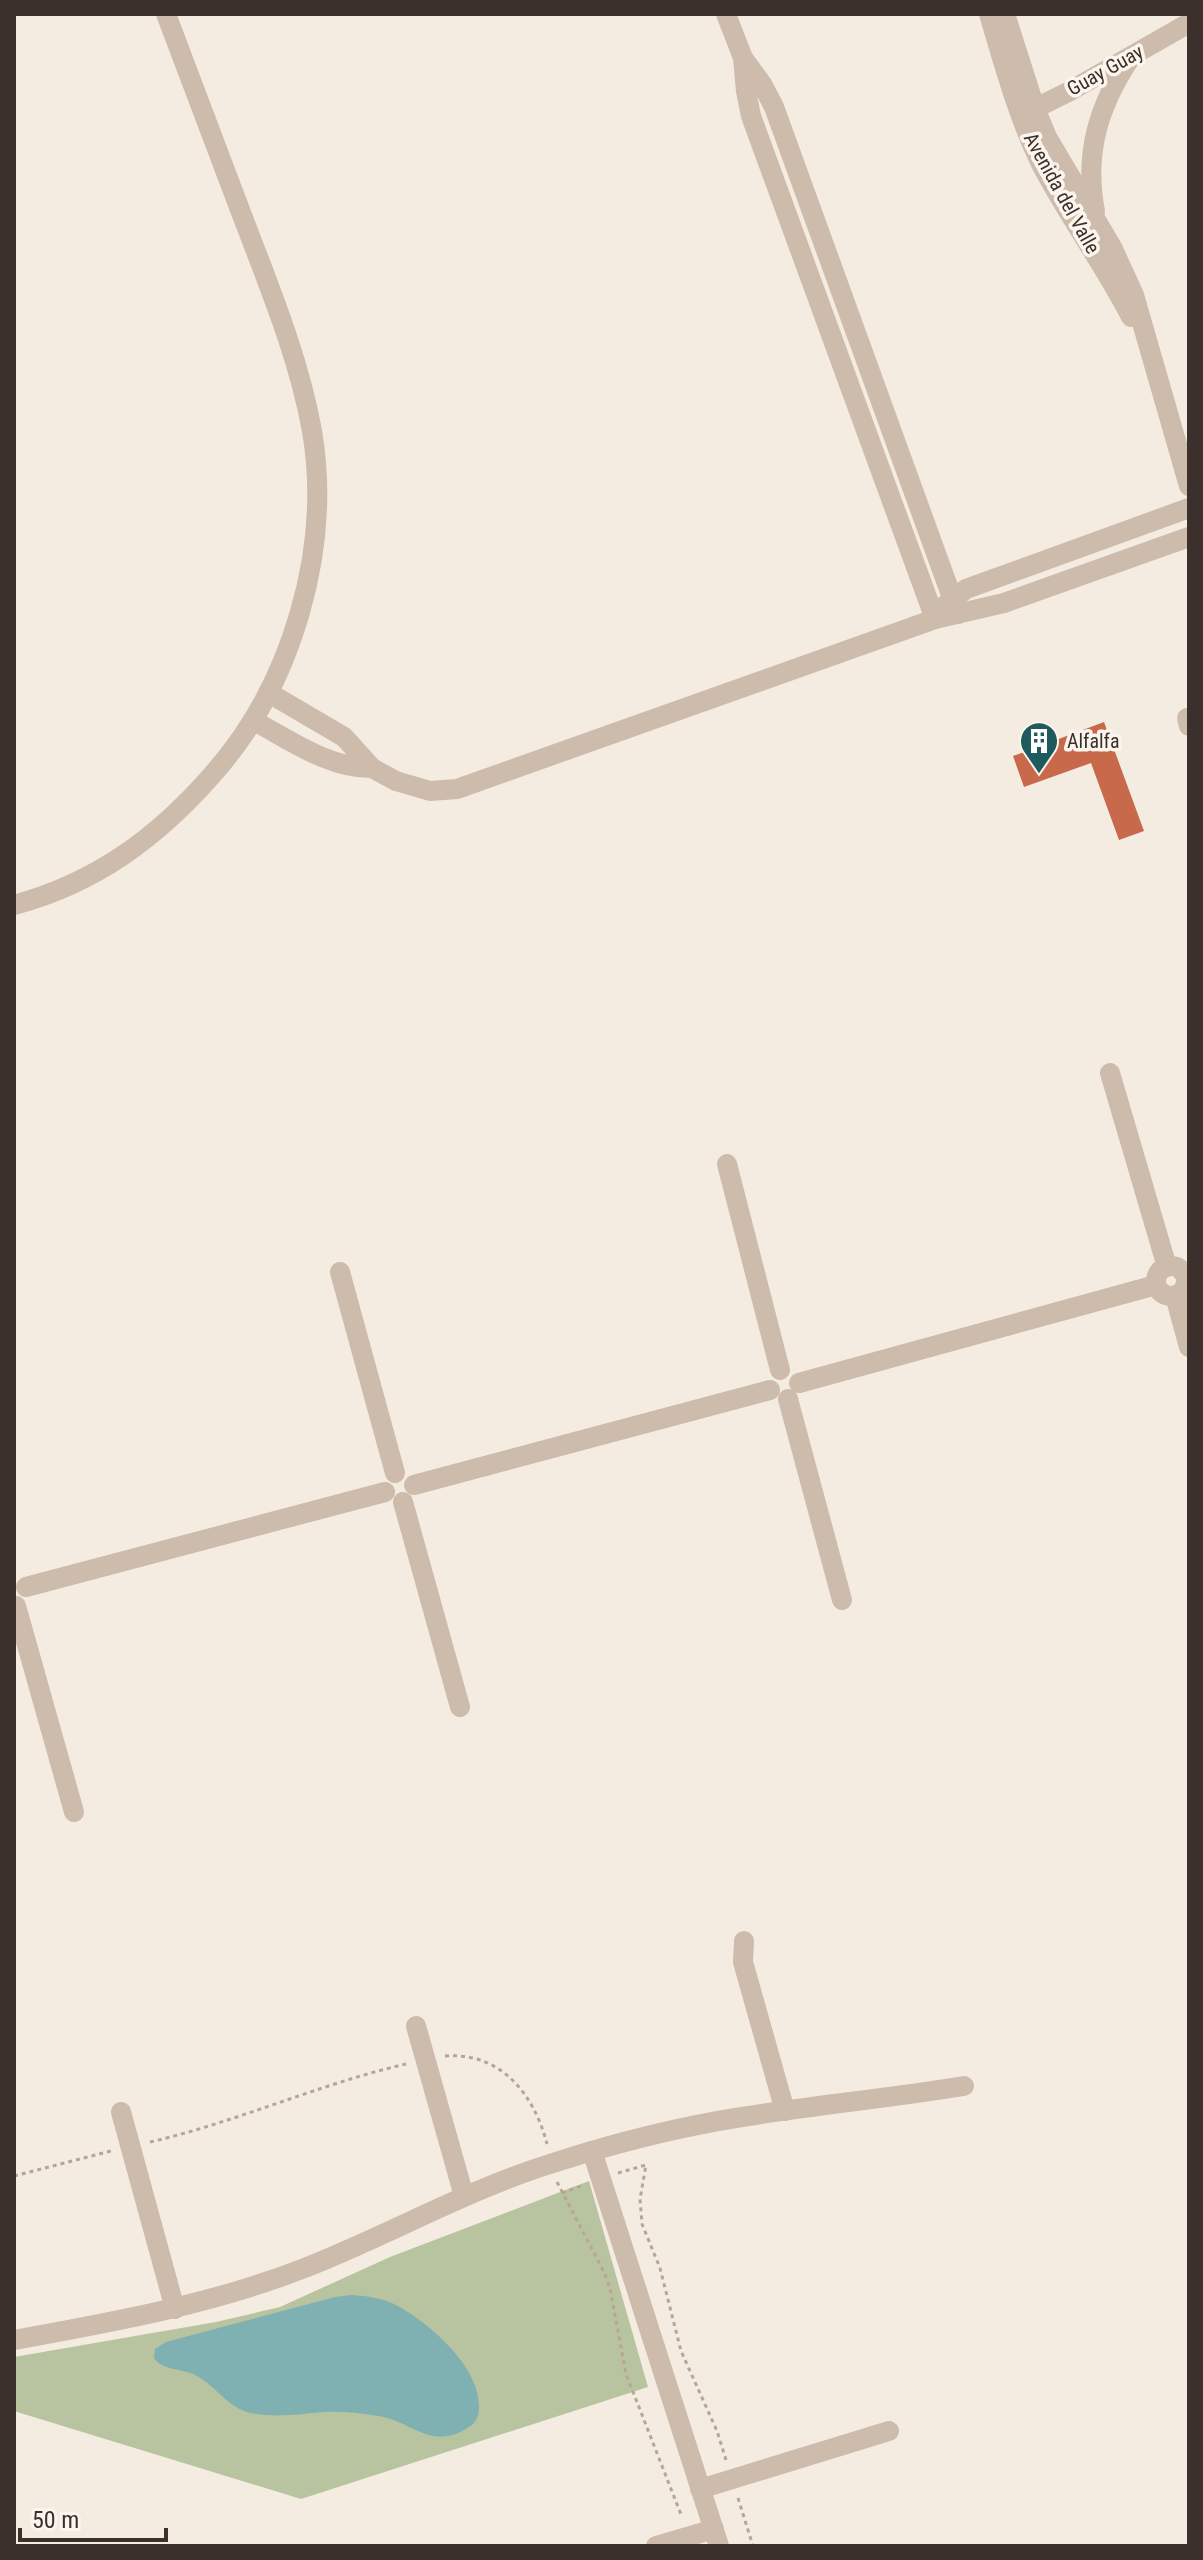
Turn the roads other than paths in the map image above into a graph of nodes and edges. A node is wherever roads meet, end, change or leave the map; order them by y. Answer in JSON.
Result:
{"nodes":[{"id":1,"x":166,"y":14,"type":"edge"},
{"id":2,"x":726,"y":14,"type":"edge"},
{"id":3,"x":989,"y":14,"type":"edge"},
{"id":4,"x":1005,"y":14,"type":"edge"},
{"id":5,"x":1189,"y":23,"type":"edge"},
{"id":6,"x":1133,"y":54,"type":"junction"},
{"id":7,"x":743,"y":58,"type":"junction"},
{"id":8,"x":1027,"y":112,"type":"junction"},
{"id":9,"x":1097,"y":223,"type":"junction"},
{"id":10,"x":1152,"y":364,"type":"junction"},
{"id":11,"x":1189,"y":486,"type":"edge"},
{"id":12,"x":1189,"y":508,"type":"edge"},
{"id":13,"x":1189,"y":537,"type":"edge"},
{"id":14,"x":956,"y":606,"type":"junction"},
{"id":15,"x":935,"y":619,"type":"junction"},
{"id":16,"x":269,"y":693,"type":"junction"},
{"id":17,"x":254,"y":721,"type":"junction"},
{"id":18,"x":372,"y":768,"type":"junction"},
{"id":19,"x":14,"y":905,"type":"edge"},
{"id":20,"x":1110,"y":1073,"type":"dead end"},
{"id":21,"x":727,"y":1164,"type":"dead end"},
{"id":22,"x":340,"y":1272,"type":"dead end"},
{"id":23,"x":1174,"y":1276,"type":"edge"},
{"id":24,"x":1189,"y":1347,"type":"edge"},
{"id":25,"x":786,"y":1391,"type":"junction"},
{"id":26,"x":401,"y":1493,"type":"junction"},
{"id":27,"x":20,"y":1582,"type":"edge"},
{"id":28,"x":842,"y":1600,"type":"dead end"},
{"id":29,"x":15,"y":1606,"type":"edge"},
{"id":30,"x":460,"y":1707,"type":"dead end"},
{"id":31,"x":74,"y":1812,"type":"dead end"},
{"id":32,"x":744,"y":1941,"type":"dead end"},
{"id":33,"x":416,"y":2026,"type":"dead end"},
{"id":34,"x":964,"y":2086,"type":"dead end"},
{"id":35,"x":785,"y":2111,"type":"junction"},
{"id":36,"x":121,"y":2112,"type":"dead end"},
{"id":37,"x":592,"y":2151,"type":"junction"},
{"id":38,"x":464,"y":2196,"type":"junction"},
{"id":39,"x":175,"y":2309,"type":"junction"},
{"id":40,"x":14,"y":2340,"type":"edge"},
{"id":41,"x":889,"y":2431,"type":"dead end"},
{"id":42,"x":700,"y":2489,"type":"junction"},
{"id":43,"x":716,"y":2538,"type":"edge"},
{"id":44,"x":656,"y":2546,"type":"edge"}],
"edges":[{"from":1,"to":16,"type":"street"},
{"from":2,"to":7,"type":"street"},
{"from":3,"to":8,"type":"street","name":"Avenida del Valle"},
{"from":4,"to":8,"type":"street","name":"Avenida del Valle"},
{"from":5,"to":6,"type":"street","name":"Guay Guay"},
{"from":6,"to":8,"type":"street","name":"Guay Guay"},
{"from":6,"to":9,"type":"street"},
{"from":7,"to":14,"type":"street"},
{"from":7,"to":15,"type":"street"},
{"from":8,"to":9,"type":"street","name":"Avenida del Valle"},
{"from":8,"to":10,"type":"street","name":"Avenida del Valle"},
{"from":9,"to":10,"type":"street","name":"Avenida del Valle"},
{"from":10,"to":11,"type":"street","name":"Avenida del Valle"},
{"from":12,"to":14,"type":"street"},
{"from":13,"to":14,"type":"street"},
{"from":14,"to":15,"type":"street"},
{"from":15,"to":18,"type":"street"},
{"from":16,"to":17,"type":"street"},
{"from":16,"to":18,"type":"street"},
{"from":17,"to":18,"type":"street"},
{"from":17,"to":19,"type":"street"},
{"from":20,"to":23,"type":"street"},
{"from":21,"to":25,"type":"street"},
{"from":22,"to":26,"type":"street"},
{"from":23,"to":24,"type":"street"},
{"from":23,"to":25,"type":"street"},
{"from":25,"to":26,"type":"street"},
{"from":25,"to":28,"type":"street"},
{"from":26,"to":27,"type":"street"},
{"from":26,"to":30,"type":"street"},
{"from":27,"to":29,"type":"street"},
{"from":29,"to":31,"type":"street"},
{"from":32,"to":35,"type":"street"},
{"from":33,"to":38,"type":"street"},
{"from":34,"to":35,"type":"street"},
{"from":35,"to":37,"type":"street"},
{"from":36,"to":39,"type":"street"},
{"from":37,"to":38,"type":"street"},
{"from":37,"to":42,"type":"street"},
{"from":38,"to":39,"type":"street"},
{"from":39,"to":40,"type":"street"},
{"from":41,"to":42,"type":"street"},
{"from":42,"to":43,"type":"street"},
{"from":43,"to":44,"type":"street"}]}
